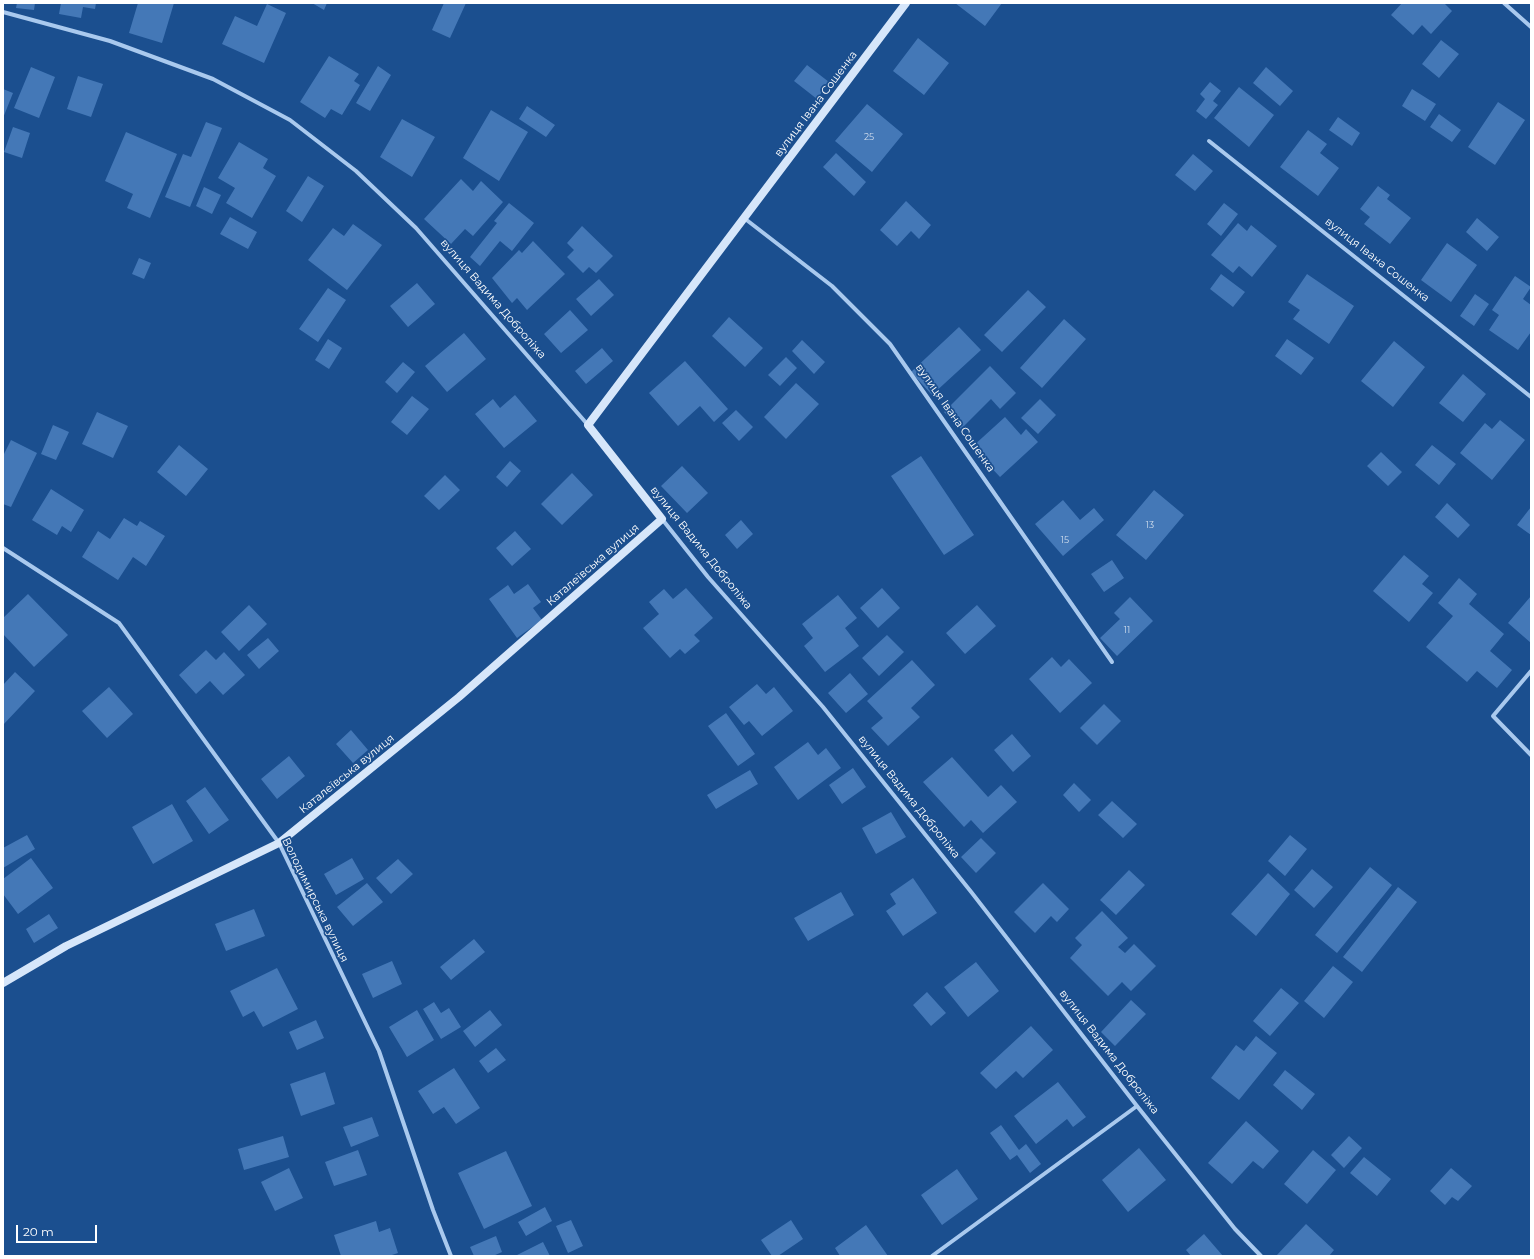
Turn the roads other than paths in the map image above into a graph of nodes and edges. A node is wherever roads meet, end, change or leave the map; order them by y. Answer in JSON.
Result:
{"nodes":[{"id":1,"x":906,"y":3,"type":"edge"},
{"id":2,"x":1504,"y":3,"type":"edge"},
{"id":3,"x":3,"y":12,"type":"edge"},
{"id":4,"x":1531,"y":27,"type":"edge"},
{"id":5,"x":1209,"y":141,"type":"dead end"},
{"id":6,"x":744,"y":218,"type":"junction"},
{"id":7,"x":1531,"y":397,"type":"edge"},
{"id":8,"x":588,"y":425,"type":"junction"},
{"id":9,"x":662,"y":519,"type":"junction"},
{"id":10,"x":3,"y":548,"type":"edge"},
{"id":11,"x":1112,"y":662,"type":"dead end"},
{"id":12,"x":1531,"y":671,"type":"edge"},
{"id":13,"x":1531,"y":755,"type":"edge"},
{"id":14,"x":279,"y":844,"type":"junction"},
{"id":15,"x":3,"y":983,"type":"edge"},
{"id":16,"x":1137,"y":1106,"type":"junction"},
{"id":17,"x":451,"y":1256,"type":"edge"},
{"id":18,"x":932,"y":1256,"type":"edge"},
{"id":19,"x":1261,"y":1256,"type":"edge"}],
"edges":[{"from":1,"to":6,"type":"street","name":"вулиця Івана Сошенка"},
{"from":2,"to":4,"type":"street"},
{"from":3,"to":8,"type":"street","name":"вулиця Вадима Доброліжа"},
{"from":5,"to":7,"type":"street","name":"вулиця Івана Сошенка"},
{"from":6,"to":8,"type":"street","name":"вулиця Івана Сошенка"},
{"from":6,"to":11,"type":"street","name":"вулиця Івана Сошенка"},
{"from":8,"to":9,"type":"street","name":"вулиця Вадима Доброліжа"},
{"from":9,"to":14,"type":"street","name":"Каталеївська вулиця"},
{"from":9,"to":16,"type":"street","name":"вулиця Вадима Доброліжа"},
{"from":10,"to":14,"type":"street","name":"Володимирська вулиця"},
{"from":12,"to":13,"type":"street"},
{"from":14,"to":15,"type":"street","name":"Каталеївська вулиця"},
{"from":14,"to":17,"type":"street","name":"Володимирська вулиця"},
{"from":16,"to":18,"type":"street"},
{"from":16,"to":19,"type":"street","name":"вулиця Вадима Доброліжа"}]}
